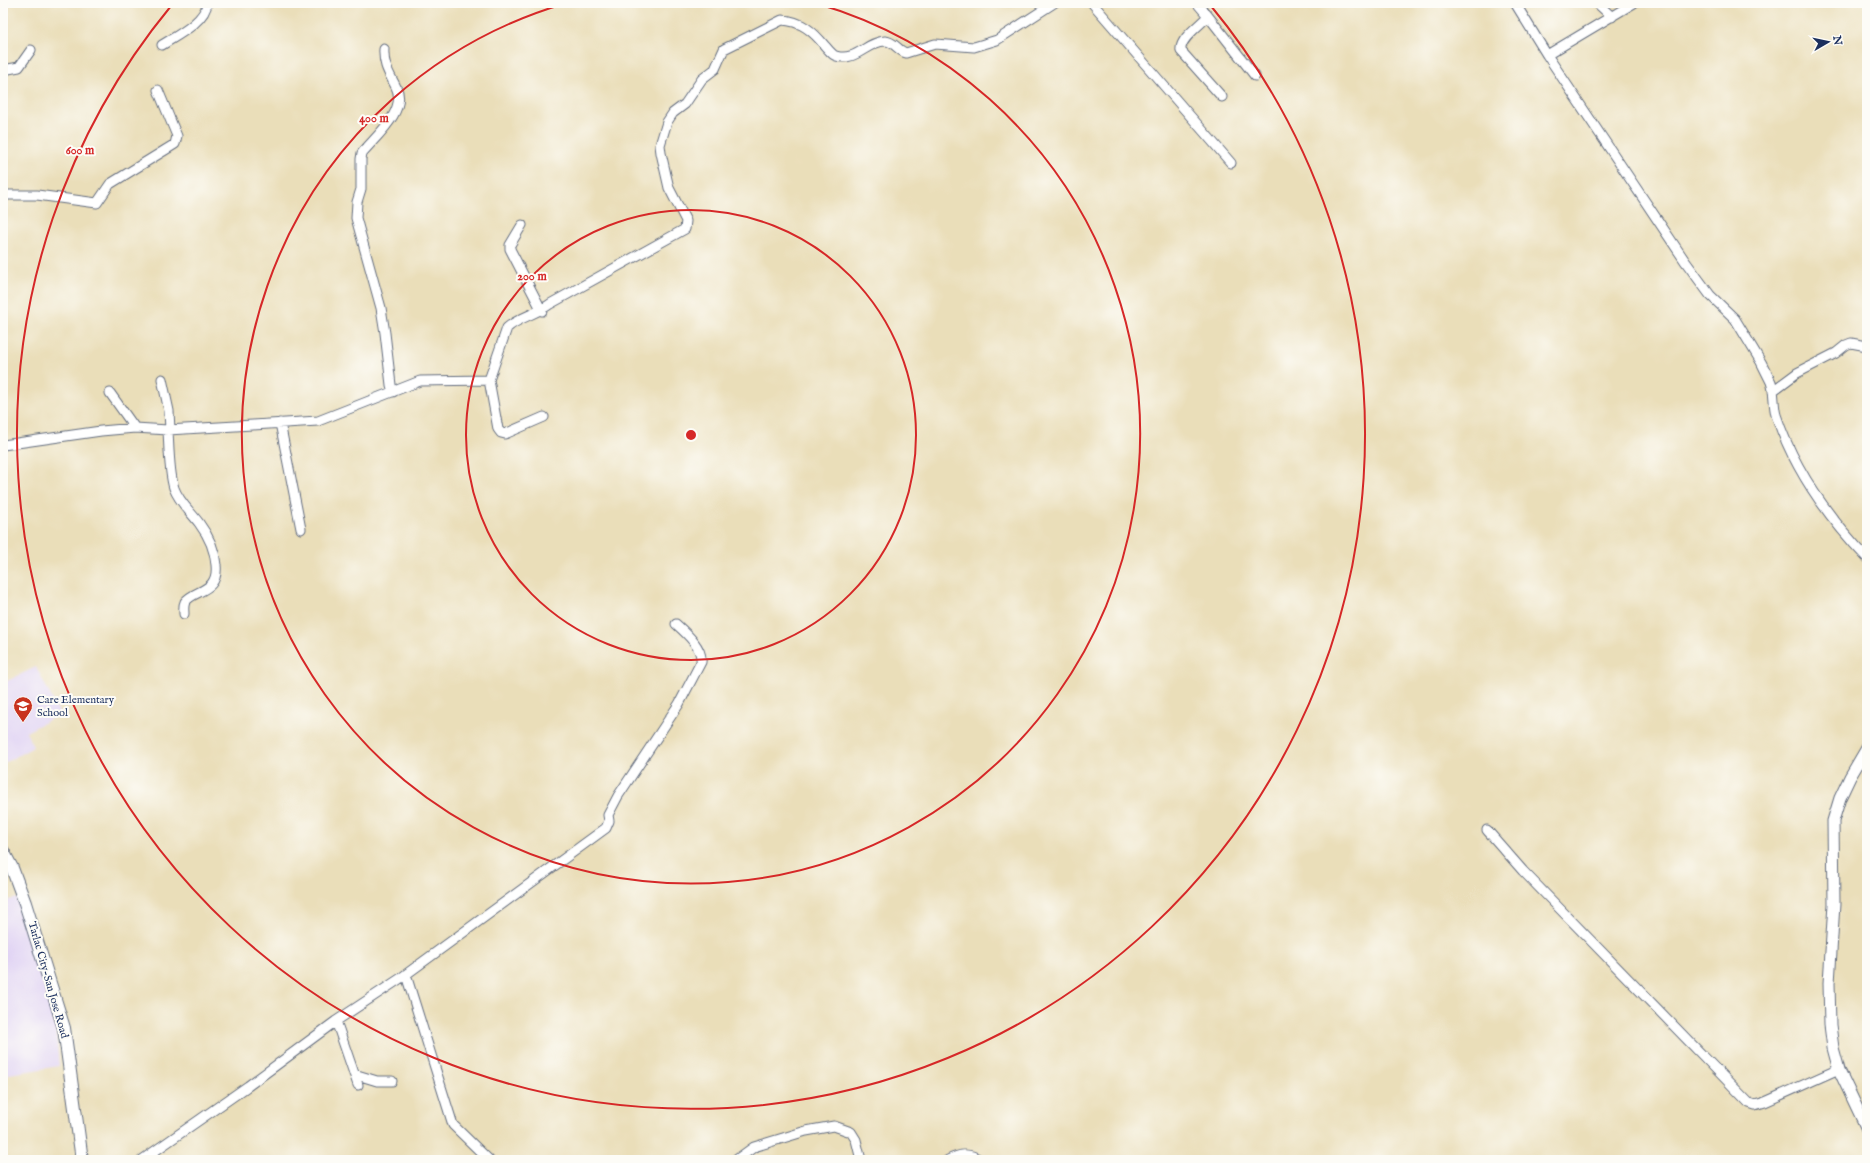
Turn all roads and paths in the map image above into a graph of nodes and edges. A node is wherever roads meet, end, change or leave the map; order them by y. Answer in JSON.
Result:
{"nodes":[{"id":1,"x":207,"y":3,"type":"edge"},
{"id":2,"x":1054,"y":3,"type":"edge"},
{"id":3,"x":1094,"y":3,"type":"edge"},
{"id":4,"x":1197,"y":3,"type":"edge"},
{"id":5,"x":1515,"y":3,"type":"edge"},
{"id":6,"x":1597,"y":3,"type":"edge"},
{"id":7,"x":1634,"y":3,"type":"edge"},
{"id":8,"x":1208,"y":16,"type":"junction"},
{"id":9,"x":1612,"y":17,"type":"junction"},
{"id":10,"x":162,"y":45,"type":"dead end"},
{"id":11,"x":384,"y":49,"type":"dead end"},
{"id":12,"x":31,"y":50,"type":"dead end"},
{"id":13,"x":1547,"y":55,"type":"junction"},
{"id":14,"x":3,"y":70,"type":"edge"},
{"id":15,"x":1255,"y":76,"type":"dead end"},
{"id":16,"x":158,"y":90,"type":"dead end"},
{"id":17,"x":1222,"y":96,"type":"dead end"},
{"id":18,"x":1231,"y":163,"type":"dead end"},
{"id":19,"x":3,"y":195,"type":"edge"},
{"id":20,"x":522,"y":225,"type":"dead end"},
{"id":21,"x":542,"y":311,"type":"junction"},
{"id":22,"x":1867,"y":346,"type":"edge"},
{"id":23,"x":162,"y":379,"type":"dead end"},
{"id":24,"x":489,"y":380,"type":"junction"},
{"id":25,"x":1774,"y":390,"type":"junction"},
{"id":26,"x":393,"y":392,"type":"junction"},
{"id":27,"x":110,"y":393,"type":"dead end"},
{"id":28,"x":544,"y":416,"type":"dead end"},
{"id":29,"x":280,"y":423,"type":"junction"},
{"id":30,"x":135,"y":428,"type":"junction"},
{"id":31,"x":169,"y":430,"type":"junction"},
{"id":32,"x":3,"y":445,"type":"edge"},
{"id":33,"x":301,"y":529,"type":"dead end"},
{"id":34,"x":1867,"y":558,"type":"edge"},
{"id":35,"x":184,"y":614,"type":"dead end"},
{"id":36,"x":676,"y":624,"type":"dead end"},
{"id":37,"x":1867,"y":748,"type":"edge"},
{"id":38,"x":1487,"y":830,"type":"dead end"},
{"id":39,"x":3,"y":852,"type":"edge"},
{"id":40,"x":406,"y":975,"type":"junction"},
{"id":41,"x":336,"y":1021,"type":"junction"},
{"id":42,"x":1839,"y":1069,"type":"junction"},
{"id":43,"x":354,"y":1074,"type":"junction"},
{"id":44,"x":392,"y":1081,"type":"dead end"},
{"id":45,"x":358,"y":1085,"type":"dead end"},
{"id":46,"x":1865,"y":1122,"type":"edge"},
{"id":47,"x":82,"y":1160,"type":"edge"},
{"id":48,"x":142,"y":1160,"type":"edge"},
{"id":49,"x":489,"y":1160,"type":"edge"},
{"id":50,"x":736,"y":1160,"type":"edge"},
{"id":51,"x":861,"y":1160,"type":"edge"},
{"id":52,"x":948,"y":1160,"type":"edge"},
{"id":53,"x":980,"y":1160,"type":"edge"}],
"edges":[{"from":1,"to":10,"type":"street"},
{"from":2,"to":21,"type":"street"},
{"from":3,"to":18,"type":"street"},
{"from":4,"to":8,"type":"street"},
{"from":5,"to":13,"type":"street"},
{"from":6,"to":9,"type":"street"},
{"from":7,"to":9,"type":"street"},
{"from":8,"to":15,"type":"street"},
{"from":8,"to":17,"type":"street"},
{"from":9,"to":13,"type":"street"},
{"from":11,"to":26,"type":"street"},
{"from":12,"to":14,"type":"street"},
{"from":13,"to":25,"type":"street"},
{"from":16,"to":19,"type":"street"},
{"from":20,"to":21,"type":"street"},
{"from":21,"to":24,"type":"street"},
{"from":22,"to":25,"type":"street"},
{"from":23,"to":31,"type":"street"},
{"from":24,"to":26,"type":"street"},
{"from":24,"to":28,"type":"street"},
{"from":25,"to":34,"type":"street"},
{"from":26,"to":29,"type":"street"},
{"from":27,"to":30,"type":"street"},
{"from":29,"to":31,"type":"street"},
{"from":29,"to":33,"type":"street"},
{"from":30,"to":31,"type":"street"},
{"from":30,"to":32,"type":"street"},
{"from":31,"to":35,"type":"street"},
{"from":36,"to":40,"type":"street"},
{"from":37,"to":42,"type":"street"},
{"from":38,"to":42,"type":"street"},
{"from":39,"to":47,"type":"main road","name":"Tarlac City-San Jose Road"},
{"from":40,"to":41,"type":"street"},
{"from":40,"to":49,"type":"street"},
{"from":41,"to":43,"type":"street"},
{"from":41,"to":48,"type":"street"},
{"from":42,"to":46,"type":"street"},
{"from":43,"to":44,"type":"street"},
{"from":43,"to":45,"type":"street"},
{"from":50,"to":51,"type":"street"},
{"from":52,"to":53,"type":"street"}]}
